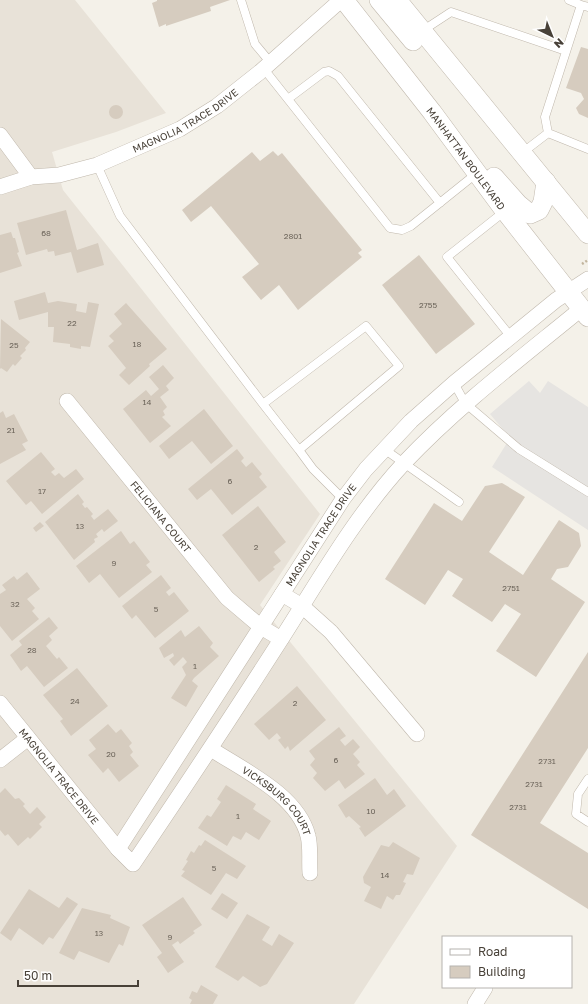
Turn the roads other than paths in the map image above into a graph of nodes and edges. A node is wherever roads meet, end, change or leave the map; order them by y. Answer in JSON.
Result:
{"nodes":[{"id":1,"x":242,"y":0,"type":"edge"},
{"id":2,"x":341,"y":0,"type":"edge"},
{"id":3,"x":344,"y":0,"type":"edge"},
{"id":4,"x":378,"y":0,"type":"edge"},
{"id":5,"x":397,"y":0,"type":"edge"},
{"id":6,"x":569,"y":0,"type":"edge"},
{"id":7,"x":585,"y":6,"type":"edge"},
{"id":8,"x":422,"y":31,"type":"junction"},
{"id":9,"x":566,"y":51,"type":"junction"},
{"id":10,"x":267,"y":65,"type":"junction"},
{"id":11,"x":453,"y":70,"type":"junction"},
{"id":12,"x":288,"y":99,"type":"junction"},
{"id":13,"x":432,"y":112,"type":"junction"},
{"id":14,"x":548,"y":133,"type":"junction"},
{"id":15,"x":0,"y":135,"type":"edge"},
{"id":16,"x":588,"y":149,"type":"edge"},
{"id":17,"x":522,"y":153,"type":"junction"},
{"id":18,"x":97,"y":165,"type":"junction"},
{"id":19,"x":477,"y":173,"type":"junction"},
{"id":20,"x":31,"y":177,"type":"junction"},
{"id":21,"x":546,"y":182,"type":"junction"},
{"id":22,"x":0,"y":187,"type":"edge"},
{"id":23,"x":440,"y":202,"type":"junction"},
{"id":24,"x":505,"y":211,"type":"junction"},
{"id":25,"x":588,"y":234,"type":"edge"},
{"id":26,"x":588,"y":279,"type":"edge"},
{"id":27,"x":567,"y":292,"type":"junction"},
{"id":28,"x":584,"y":313,"type":"edge"},
{"id":29,"x":512,"y":337,"type":"junction"},
{"id":30,"x":454,"y":383,"type":"junction"},
{"id":31,"x":67,"y":401,"type":"dead end"},
{"id":32,"x":465,"y":403,"type":"junction"},
{"id":33,"x":263,"y":404,"type":"junction"},
{"id":34,"x":384,"y":449,"type":"junction"},
{"id":35,"x":299,"y":450,"type":"junction"},
{"id":36,"x":404,"y":464,"type":"junction"},
{"id":37,"x":588,"y":492,"type":"edge"},
{"id":38,"x":343,"y":499,"type":"junction"},
{"id":39,"x":459,"y":502,"type":"dead end"},
{"id":40,"x":282,"y":594,"type":"junction"},
{"id":41,"x":302,"y":606,"type":"junction"},
{"id":42,"x":261,"y":627,"type":"junction"},
{"id":43,"x":281,"y":639,"type":"junction"},
{"id":44,"x":0,"y":703,"type":"edge"},
{"id":45,"x":417,"y":734,"type":"dead end"},
{"id":46,"x":28,"y":738,"type":"junction"},
{"id":47,"x":211,"y":749,"type":"junction"},
{"id":48,"x":0,"y":760,"type":"edge"},
{"id":49,"x":588,"y":779,"type":"edge"},
{"id":50,"x":588,"y":822,"type":"edge"},
{"id":51,"x":118,"y":848,"type":"junction"},
{"id":52,"x":310,"y":873,"type":"dead end"},
{"id":53,"x":485,"y":988,"type":"dead end"},
{"id":54,"x":475,"y":1004,"type":"edge"}],
"edges":[{"from":1,"to":10,"type":"lane"},
{"from":2,"to":10,"type":"street","name":"MAGNOLIA TRACE DRIVE"},
{"from":3,"to":13,"type":"street","name":"MANHATTAN BOULEVARD"},
{"from":4,"to":11,"type":"street"},
{"from":5,"to":8,"type":"street"},
{"from":6,"to":7,"type":"lane"},
{"from":7,"to":9,"type":"lane"},
{"from":8,"to":9,"type":"lane"},
{"from":8,"to":11,"type":"street"},
{"from":9,"to":14,"type":"lane"},
{"from":10,"to":12,"type":"lane"},
{"from":10,"to":18,"type":"street","name":"MAGNOLIA TRACE DRIVE"},
{"from":11,"to":17,"type":"street"},
{"from":12,"to":23,"type":"lane"},
{"from":12,"to":23,"type":"lane"},
{"from":13,"to":19,"type":"street","name":"MANHATTAN BOULEVARD"},
{"from":13,"to":21,"type":"street"},
{"from":14,"to":16,"type":"lane"},
{"from":14,"to":17,"type":"lane"},
{"from":15,"to":20,"type":"street"},
{"from":17,"to":21,"type":"street"},
{"from":18,"to":20,"type":"street","name":"MAGNOLIA TRACE DRIVE"},
{"from":18,"to":33,"type":"lane"},
{"from":19,"to":23,"type":"lane"},
{"from":19,"to":24,"type":"street","name":"MANHATTAN BOULEVARD"},
{"from":20,"to":22,"type":"street","name":"MAGNOLIA TRACE DRIVE"},
{"from":21,"to":25,"type":"street"},
{"from":24,"to":27,"type":"street","name":"MANHATTAN BOULEVARD"},
{"from":24,"to":29,"type":"lane"},
{"from":26,"to":27,"type":"street","name":"MAGNOLIA TRACE DRIVE"},
{"from":27,"to":28,"type":"street","name":"MANHATTAN BOULEVARD"},
{"from":27,"to":29,"type":"street","name":"MAGNOLIA TRACE DRIVE"},
{"from":28,"to":32,"type":"street","name":"MAGNOLIA TRACE DRIVE"},
{"from":29,"to":30,"type":"street","name":"MAGNOLIA TRACE DRIVE"},
{"from":30,"to":32,"type":"lane"},
{"from":30,"to":34,"type":"street","name":"MAGNOLIA TRACE DRIVE"},
{"from":31,"to":42,"type":"street","name":"FELICIANA COURT"},
{"from":32,"to":36,"type":"street","name":"MAGNOLIA TRACE DRIVE"},
{"from":32,"to":37,"type":"lane"},
{"from":33,"to":35,"type":"lane"},
{"from":33,"to":35,"type":"lane"},
{"from":34,"to":36,"type":"lane"},
{"from":34,"to":38,"type":"street","name":"MAGNOLIA TRACE DRIVE"},
{"from":35,"to":38,"type":"lane"},
{"from":36,"to":39,"type":"lane"},
{"from":36,"to":41,"type":"street","name":"MAGNOLIA TRACE DRIVE"},
{"from":38,"to":40,"type":"street","name":"MAGNOLIA TRACE DRIVE"},
{"from":40,"to":41,"type":"street"},
{"from":40,"to":42,"type":"street","name":"MAGNOLIA TRACE DRIVE"},
{"from":41,"to":43,"type":"street","name":"MAGNOLIA TRACE DRIVE"},
{"from":41,"to":45,"type":"street"},
{"from":42,"to":43,"type":"street","name":"FELICIANA COURT"},
{"from":42,"to":51,"type":"street","name":"MAGNOLIA TRACE DRIVE"},
{"from":43,"to":47,"type":"street","name":"MAGNOLIA TRACE DRIVE"},
{"from":44,"to":46,"type":"street","name":"MAGNOLIA TRACE DRIVE"},
{"from":46,"to":48,"type":"street"},
{"from":46,"to":51,"type":"street","name":"MAGNOLIA TRACE DRIVE"},
{"from":47,"to":51,"type":"street","name":"MAGNOLIA TRACE DRIVE"},
{"from":47,"to":52,"type":"street","name":"VICKSBURG COURT"},
{"from":49,"to":50,"type":"lane"},
{"from":53,"to":54,"type":"street"}]}
